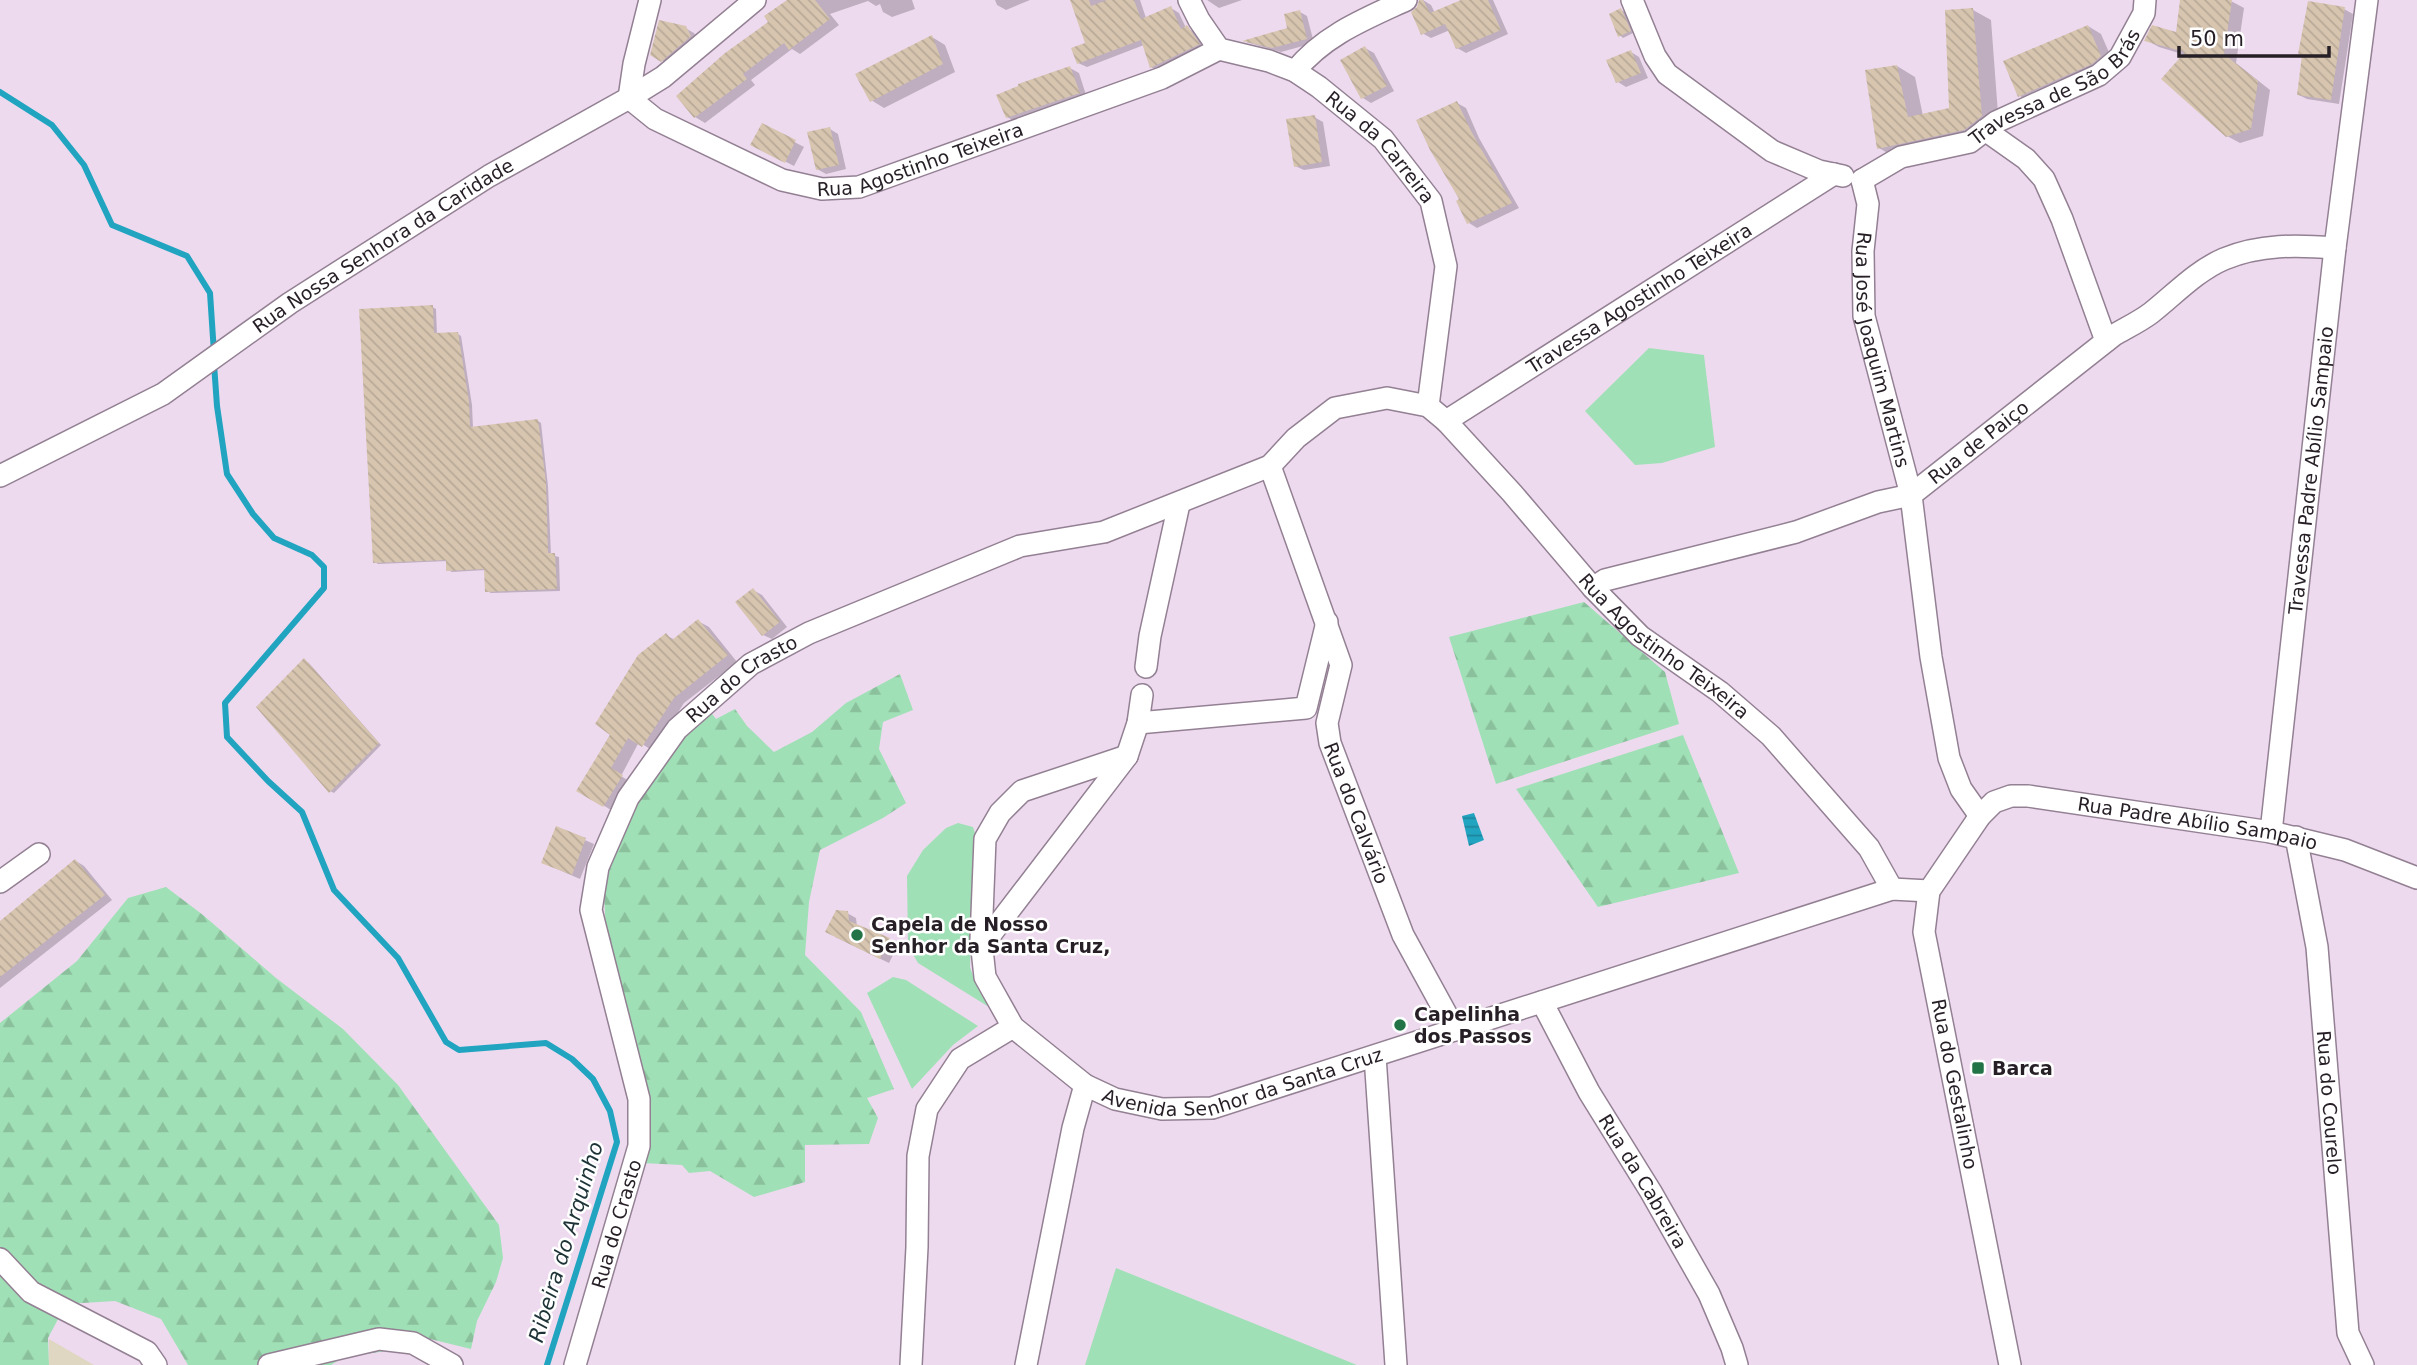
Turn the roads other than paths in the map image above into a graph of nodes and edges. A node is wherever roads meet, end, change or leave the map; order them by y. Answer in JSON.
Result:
{"nodes":[{"id":1,"x":650,"y":0,"type":"edge"},
{"id":2,"x":755,"y":0,"type":"edge"},
{"id":3,"x":1189,"y":0,"type":"edge"},
{"id":4,"x":1406,"y":0,"type":"edge"},
{"id":5,"x":1632,"y":0,"type":"edge"},
{"id":6,"x":2145,"y":0,"type":"edge"},
{"id":7,"x":2367,"y":0,"type":"edge"},
{"id":8,"x":1219,"y":49,"type":"junction"},
{"id":9,"x":1295,"y":71,"type":"junction"},
{"id":10,"x":629,"y":98,"type":"junction"},
{"id":11,"x":1985,"y":130,"type":"junction"},
{"id":12,"x":1834,"y":174,"type":"junction"},
{"id":13,"x":1862,"y":180,"type":"junction"},
{"id":14,"x":2335,"y":248,"type":"junction"},
{"id":15,"x":2106,"y":341,"type":"junction"},
{"id":16,"x":1428,"y":406,"type":"junction"},
{"id":17,"x":1446,"y":421,"type":"junction"},
{"id":18,"x":1270,"y":466,"type":"junction"},
{"id":19,"x":0,"y":476,"type":"edge"},
{"id":20,"x":1911,"y":495,"type":"junction"},
{"id":21,"x":1179,"y":503,"type":"junction"},
{"id":22,"x":1593,"y":588,"type":"junction"},
{"id":23,"x":1327,"y":621,"type":"junction"},
{"id":24,"x":1146,"y":667,"type":"dead end"},
{"id":25,"x":1142,"y":695,"type":"dead end"},
{"id":26,"x":1138,"y":723,"type":"junction"},
{"id":27,"x":1127,"y":756,"type":"junction"},
{"id":28,"x":1980,"y":816,"type":"junction"},
{"id":29,"x":2271,"y":832,"type":"junction"},
{"id":30,"x":2296,"y":837,"type":"junction"},
{"id":31,"x":38,"y":854,"type":"dead end"},
{"id":32,"x":2417,"y":878,"type":"edge"},
{"id":33,"x":0,"y":882,"type":"edge"},
{"id":34,"x":1892,"y":890,"type":"junction"},
{"id":35,"x":1929,"y":891,"type":"junction"},
{"id":36,"x":982,"y":947,"type":"junction"},
{"id":37,"x":1542,"y":1002,"type":"junction"},
{"id":38,"x":1013,"y":1027,"type":"junction"},
{"id":39,"x":1455,"y":1030,"type":"junction"},
{"id":40,"x":1375,"y":1056,"type":"junction"},
{"id":41,"x":1085,"y":1085,"type":"junction"},
{"id":42,"x":0,"y":1259,"type":"edge"},
{"id":43,"x":156,"y":1365,"type":"edge"},
{"id":44,"x":269,"y":1365,"type":"edge"},
{"id":45,"x":452,"y":1365,"type":"edge"},
{"id":46,"x":575,"y":1365,"type":"edge"},
{"id":47,"x":911,"y":1365,"type":"edge"},
{"id":48,"x":1026,"y":1365,"type":"edge"},
{"id":49,"x":1396,"y":1365,"type":"edge"},
{"id":50,"x":1737,"y":1365,"type":"edge"},
{"id":51,"x":2010,"y":1365,"type":"edge"},
{"id":52,"x":2363,"y":1365,"type":"edge"}],
"edges":[{"from":1,"to":10,"type":"street"},
{"from":2,"to":10,"type":"street","name":"Rua Nossa Senhora da Caridade"},
{"from":3,"to":8,"type":"street"},
{"from":4,"to":9,"type":"street"},
{"from":5,"to":12,"type":"street"},
{"from":6,"to":11,"type":"street","name":"Travessa de São Brás"},
{"from":7,"to":14,"type":"street","name":"Travessa Padre Abílio Sampaio"},
{"from":8,"to":9,"type":"street","name":"Rua da Carreira"},
{"from":8,"to":10,"type":"street","name":"Rua Agostinho Teixeira"},
{"from":9,"to":16,"type":"street","name":"Rua da Carreira"},
{"from":10,"to":19,"type":"street","name":"Rua Nossa Senhora da Caridade"},
{"from":11,"to":13,"type":"street","name":"Travessa de São Brás"},
{"from":11,"to":15,"type":"street"},
{"from":12,"to":13,"type":"street"},
{"from":12,"to":17,"type":"street","name":"Travessa Agostinho Teixeira"},
{"from":13,"to":20,"type":"street","name":"Rua José Joaquim Martins"},
{"from":14,"to":15,"type":"street","name":"Rua de Paiço"},
{"from":14,"to":29,"type":"street","name":"Travessa Padre Abílio Sampaio"},
{"from":15,"to":20,"type":"street","name":"Rua de Paiço"},
{"from":16,"to":17,"type":"street","name":"Rua Agostinho Teixeira"},
{"from":16,"to":18,"type":"street","name":"Rua do Crasto"},
{"from":17,"to":22,"type":"street","name":"Rua Agostinho Teixeira"},
{"from":18,"to":21,"type":"street","name":"Rua do Crasto"},
{"from":18,"to":23,"type":"street","name":"Rua do Calvário"},
{"from":20,"to":22,"type":"street","name":"Rua de Paiço"},
{"from":20,"to":28,"type":"street","name":"Rua José Joaquim Martins"},
{"from":21,"to":24,"type":"street"},
{"from":21,"to":46,"type":"street","name":"Rua do Crasto"},
{"from":22,"to":34,"type":"street","name":"Rua Agostinho Teixeira"},
{"from":23,"to":26,"type":"street"},
{"from":23,"to":39,"type":"street","name":"Rua do Calvário"},
{"from":25,"to":26,"type":"street"},
{"from":26,"to":27,"type":"street"},
{"from":27,"to":36,"type":"street"},
{"from":27,"to":36,"type":"street"},
{"from":28,"to":29,"type":"street","name":"Rua Padre Abílio Sampaio"},
{"from":28,"to":35,"type":"street","name":"Rua do Gestalinho"},
{"from":29,"to":30,"type":"street","name":"Rua Padre Abílio Sampaio"},
{"from":30,"to":32,"type":"street","name":"Rua Padre Abílio Sampaio"},
{"from":30,"to":52,"type":"street","name":"Rua do Courelo"},
{"from":31,"to":33,"type":"street"},
{"from":34,"to":35,"type":"street","name":"Avenida Senhor da Santa Cruz"},
{"from":34,"to":37,"type":"street","name":"Avenida Senhor da Santa Cruz"},
{"from":35,"to":51,"type":"street","name":"Rua do Gestalinho"},
{"from":36,"to":38,"type":"street"},
{"from":37,"to":39,"type":"street","name":"Avenida Senhor da Santa Cruz"},
{"from":37,"to":50,"type":"street","name":"Rua da Cabreira"},
{"from":38,"to":41,"type":"street","name":"Avenida Senhor da Santa Cruz"},
{"from":38,"to":47,"type":"street"},
{"from":39,"to":40,"type":"street","name":"Avenida Senhor da Santa Cruz"},
{"from":40,"to":41,"type":"street","name":"Avenida Senhor da Santa Cruz"},
{"from":40,"to":49,"type":"street"},
{"from":41,"to":48,"type":"street"},
{"from":42,"to":43,"type":"street"},
{"from":44,"to":45,"type":"street"}]}
